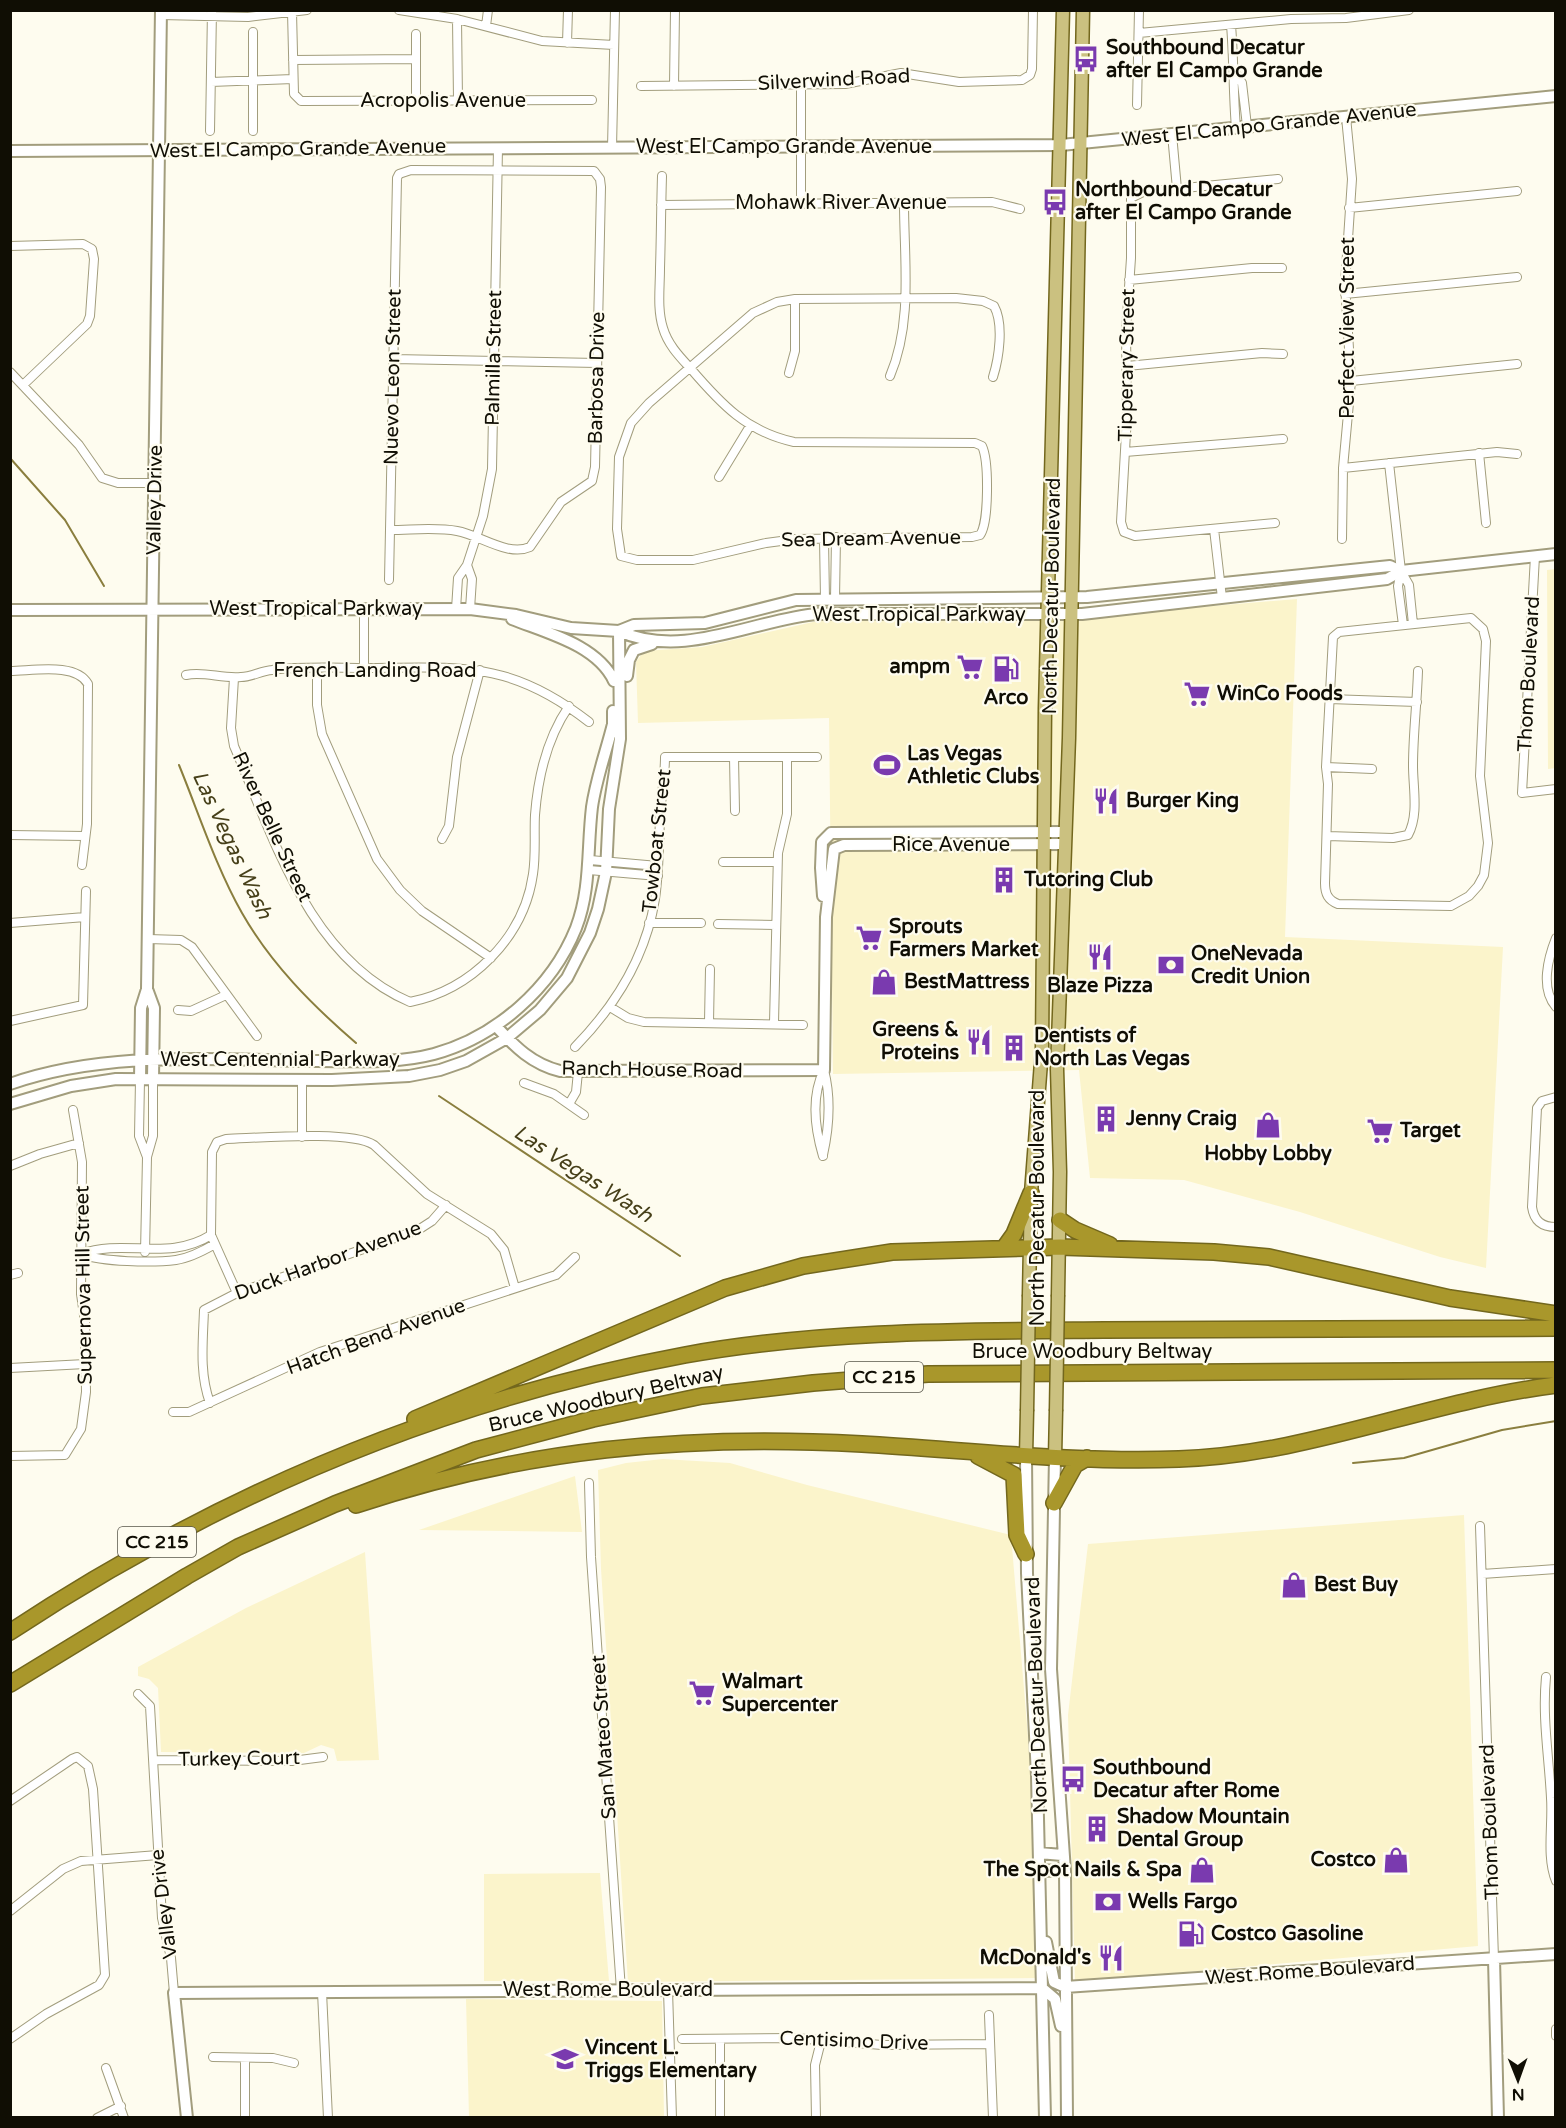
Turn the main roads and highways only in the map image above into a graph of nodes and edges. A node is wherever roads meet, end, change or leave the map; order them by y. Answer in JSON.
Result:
{"nodes":[{"id":1,"x":1063,"y":10,"type":"edge"},
{"id":2,"x":1083,"y":10,"type":"edge"},
{"id":3,"x":161,"y":13,"type":"edge"},
{"id":4,"x":1556,"y":96,"type":"edge"},
{"id":5,"x":1080,"y":143,"type":"junction"},
{"id":6,"x":1061,"y":144,"type":"junction"},
{"id":7,"x":10,"y":151,"type":"edge"},
{"id":8,"x":159,"y":151,"type":"junction"},
{"id":9,"x":1556,"y":554,"type":"edge"},
{"id":10,"x":1401,"y":572,"type":"junction"},
{"id":11,"x":1319,"y":573,"type":"junction"},
{"id":12,"x":1282,"y":591,"type":"junction"},
{"id":13,"x":1071,"y":597,"type":"junction"},
{"id":14,"x":1050,"y":598,"type":"junction"},
{"id":15,"x":10,"y":610,"type":"edge"},
{"id":16,"x":153,"y":610,"type":"junction"},
{"id":17,"x":487,"y":610,"type":"junction"},
{"id":18,"x":1049,"y":614,"type":"junction"},
{"id":19,"x":1071,"y":614,"type":"junction"},
{"id":20,"x":619,"y":631,"type":"junction"},
{"id":21,"x":688,"y":641,"type":"junction"},
{"id":22,"x":614,"y":681,"type":"junction"},
{"id":23,"x":617,"y":766,"type":"junction"},
{"id":24,"x":839,"y":832,"type":"junction"},
{"id":25,"x":1044,"y":838,"type":"junction"},
{"id":26,"x":1065,"y":838,"type":"junction"},
{"id":27,"x":953,"y":839,"type":"junction"},
{"id":28,"x":896,"y":845,"type":"junction"},
{"id":29,"x":826,"y":917,"type":"junction"},
{"id":30,"x":147,"y":989,"type":"junction"},
{"id":31,"x":496,"y":1026,"type":"junction"},
{"id":32,"x":507,"y":1038,"type":"junction"},
{"id":33,"x":140,"y":1061,"type":"junction"},
{"id":34,"x":153,"y":1061,"type":"junction"},
{"id":35,"x":140,"y":1080,"type":"junction"},
{"id":36,"x":153,"y":1080,"type":"junction"},
{"id":37,"x":10,"y":1084,"type":"edge"},
{"id":38,"x":10,"y":1104,"type":"edge"},
{"id":39,"x":1031,"y":1193,"type":"junction"},
{"id":40,"x":1060,"y":1220,"type":"junction"},
{"id":41,"x":1031,"y":1247,"type":"junction"},
{"id":42,"x":1060,"y":1247,"type":"junction"},
{"id":43,"x":1004,"y":1248,"type":"junction"},
{"id":44,"x":1115,"y":1248,"type":"junction"},
{"id":45,"x":1556,"y":1314,"type":"edge"},
{"id":46,"x":1556,"y":1328,"type":"edge"},
{"id":47,"x":1556,"y":1370,"type":"edge"},
{"id":48,"x":1556,"y":1385,"type":"edge"},
{"id":49,"x":970,"y":1452,"type":"junction"},
{"id":50,"x":1026,"y":1456,"type":"junction"},
{"id":51,"x":1055,"y":1457,"type":"junction"},
{"id":52,"x":1087,"y":1458,"type":"junction"},
{"id":53,"x":312,"y":1468,"type":"junction"},
{"id":54,"x":1054,"y":1503,"type":"junction"},
{"id":55,"x":238,"y":1547,"type":"junction"},
{"id":56,"x":1026,"y":1554,"type":"junction"},
{"id":57,"x":10,"y":1632,"type":"edge"},
{"id":58,"x":10,"y":1684,"type":"edge"},
{"id":59,"x":1039,"y":1853,"type":"junction"},
{"id":60,"x":1062,"y":1855,"type":"junction"},
{"id":61,"x":1039,"y":1870,"type":"junction"},
{"id":62,"x":1065,"y":1871,"type":"junction"},
{"id":63,"x":1041,"y":1921,"type":"junction"},
{"id":64,"x":1556,"y":1954,"type":"edge"},
{"id":65,"x":1494,"y":1959,"type":"junction"},
{"id":66,"x":1065,"y":1987,"type":"junction"},
{"id":67,"x":1042,"y":1988,"type":"junction"},
{"id":68,"x":174,"y":1993,"type":"joint"},
{"id":69,"x":1065,"y":2042,"type":"junction"},
{"id":70,"x":187,"y":2118,"type":"edge"},
{"id":71,"x":1045,"y":2118,"type":"edge"},
{"id":72,"x":1066,"y":2118,"type":"edge"},
{"id":73,"x":1498,"y":2118,"type":"edge"}],
"edges":[{"from":1,"to":6,"type":"main road","name":"North Decatur Boulevard"},
{"from":2,"to":5,"type":"main road","name":"North Decatur Boulevard"},
{"from":3,"to":8,"type":"main road","name":"Valley Drive"},
{"from":4,"to":5,"type":"main road","name":"West El Campo Grande Avenue"},
{"from":5,"to":6,"type":"main road","name":"West El Campo Grande Avenue"},
{"from":5,"to":13,"type":"main road","name":"North Decatur Boulevard"},
{"from":6,"to":8,"type":"main road","name":"West El Campo Grande Avenue"},
{"from":6,"to":14,"type":"main road","name":"North Decatur Boulevard"},
{"from":7,"to":8,"type":"main road","name":"West El Campo Grande Avenue"},
{"from":8,"to":16,"type":"main road","name":"Valley Drive"},
{"from":9,"to":10,"type":"main road","name":"West Tropical Parkway"},
{"from":10,"to":11,"type":"main road","name":"West Tropical Parkway"},
{"from":10,"to":12,"type":"main road","name":"West Tropical Parkway"},
{"from":11,"to":12,"type":"main road"},
{"from":11,"to":13,"type":"main road","name":"West Tropical Parkway"},
{"from":12,"to":19,"type":"main road","name":"West Tropical Parkway"},
{"from":13,"to":14,"type":"main road","name":"West Tropical Parkway"},
{"from":13,"to":19,"type":"main road","name":"North Decatur Boulevard"},
{"from":14,"to":18,"type":"main road","name":"North Decatur Boulevard"},
{"from":14,"to":20,"type":"main road","name":"West Tropical Parkway"},
{"from":15,"to":16,"type":"main road","name":"West Tropical Parkway"},
{"from":16,"to":17,"type":"main road","name":"West Tropical Parkway"},
{"from":16,"to":30,"type":"main road","name":"Valley Drive"},
{"from":17,"to":20,"type":"main road","name":"West Tropical Parkway"},
{"from":17,"to":22,"type":"main road"},
{"from":18,"to":19,"type":"main road","name":"West Tropical Parkway"},
{"from":18,"to":21,"type":"main road","name":"West Tropical Parkway"},
{"from":18,"to":25,"type":"main road","name":"North Decatur Boulevard"},
{"from":19,"to":26,"type":"main road","name":"North Decatur Boulevard"},
{"from":20,"to":21,"type":"main road","name":"West Tropical Parkway"},
{"from":20,"to":22,"type":"main road","name":"West Centennial Parkway"},
{"from":20,"to":23,"type":"main road","name":"West Centennial Parkway"},
{"from":21,"to":23,"type":"main road"},
{"from":22,"to":31,"type":"main road","name":"West Centennial Parkway"},
{"from":23,"to":32,"type":"main road","name":"West Centennial Parkway"},
{"from":24,"to":27,"type":"main road","name":"Rice Avenue"},
{"from":24,"to":28,"type":"main road"},
{"from":24,"to":29,"type":"main road"},
{"from":25,"to":26,"type":"main road","name":"Rice Avenue"},
{"from":25,"to":27,"type":"main road","name":"Rice Avenue"},
{"from":25,"to":39,"type":"main road","name":"North Decatur Boulevard"},
{"from":26,"to":40,"type":"main road","name":"North Decatur Boulevard"},
{"from":27,"to":28,"type":"main road","name":"Rice Avenue"},
{"from":28,"to":29,"type":"main road","name":"Rice Avenue"},
{"from":29,"to":32,"type":"main road","name":"Ranch House Road"},
{"from":30,"to":33,"type":"main road","name":"Valley Drive"},
{"from":30,"to":34,"type":"main road","name":"Valley Drive"},
{"from":31,"to":32,"type":"main road","name":"Ranch House Road"},
{"from":31,"to":34,"type":"main road","name":"West Centennial Parkway"},
{"from":32,"to":36,"type":"main road","name":"West Centennial Parkway"},
{"from":33,"to":34,"type":"main road","name":"West Centennial Parkway"},
{"from":33,"to":35,"type":"main road","name":"Valley Drive"},
{"from":33,"to":37,"type":"main road","name":"West Centennial Parkway"},
{"from":34,"to":36,"type":"main road","name":"Valley Drive"},
{"from":35,"to":36,"type":"main road","name":"West Centennial Parkway"},
{"from":35,"to":38,"type":"main road","name":"West Centennial Parkway"},
{"from":39,"to":41,"type":"main road","name":"North Decatur Boulevard"},
{"from":39,"to":43,"type":"highway"},
{"from":40,"to":42,"type":"main road","name":"North Decatur Boulevard"},
{"from":40,"to":44,"type":"highway"},
{"from":41,"to":42,"type":"highway"},
{"from":41,"to":43,"type":"highway"},
{"from":41,"to":50,"type":"main road","name":"North Decatur Boulevard","bridge":true},
{"from":42,"to":44,"type":"highway"},
{"from":42,"to":51,"type":"main road","name":"North Decatur Boulevard","bridge":true},
{"from":43,"to":53,"type":"highway"},
{"from":44,"to":45,"type":"highway"},
{"from":46,"to":53,"type":"highway","name":"Bruce Woodbury Beltway","number":"CC 215"},
{"from":47,"to":55,"type":"highway","name":"Bruce Woodbury Beltway","number":"CC 215"},
{"from":48,"to":52,"type":"highway"},
{"from":49,"to":50,"type":"highway"},
{"from":49,"to":55,"type":"highway"},
{"from":49,"to":56,"type":"highway"},
{"from":50,"to":51,"type":"highway"},
{"from":50,"to":56,"type":"main road","name":"North Decatur Boulevard"},
{"from":51,"to":52,"type":"highway"},
{"from":51,"to":54,"type":"main road","name":"North Decatur Boulevard"},
{"from":52,"to":54,"type":"highway"},
{"from":53,"to":57,"type":"highway","name":"Bruce Woodbury Beltway","number":"CC 215"},
{"from":54,"to":60,"type":"main road","name":"North Decatur Boulevard"},
{"from":55,"to":58,"type":"highway","name":"Bruce Woodbury Beltway","number":"CC 215"},
{"from":56,"to":59,"type":"main road","name":"North Decatur Boulevard"},
{"from":59,"to":60,"type":"main road"},
{"from":59,"to":61,"type":"main road","name":"North Decatur Boulevard"},
{"from":60,"to":62,"type":"main road","name":"North Decatur Boulevard"},
{"from":61,"to":62,"type":"main road"},
{"from":61,"to":63,"type":"main road","name":"North Decatur Boulevard"},
{"from":62,"to":66,"type":"main road","name":"North Decatur Boulevard"},
{"from":63,"to":66,"type":"main road"},
{"from":63,"to":67,"type":"main road","name":"North Decatur Boulevard"},
{"from":64,"to":65,"type":"main road","name":"West Rome Boulevard"},
{"from":65,"to":66,"type":"main road","name":"West Rome Boulevard"},
{"from":65,"to":73,"type":"main road","name":"Thom Boulevard"},
{"from":66,"to":69,"type":"main road","name":"North Decatur Boulevard"},
{"from":67,"to":68,"type":"main road","name":"West Rome Boulevard"},
{"from":67,"to":69,"type":"main road"},
{"from":67,"to":71,"type":"main road","name":"North Decatur Boulevard"},
{"from":68,"to":70,"type":"main road","name":"Valley Drive"},
{"from":69,"to":72,"type":"main road","name":"North Decatur Boulevard"}]}
